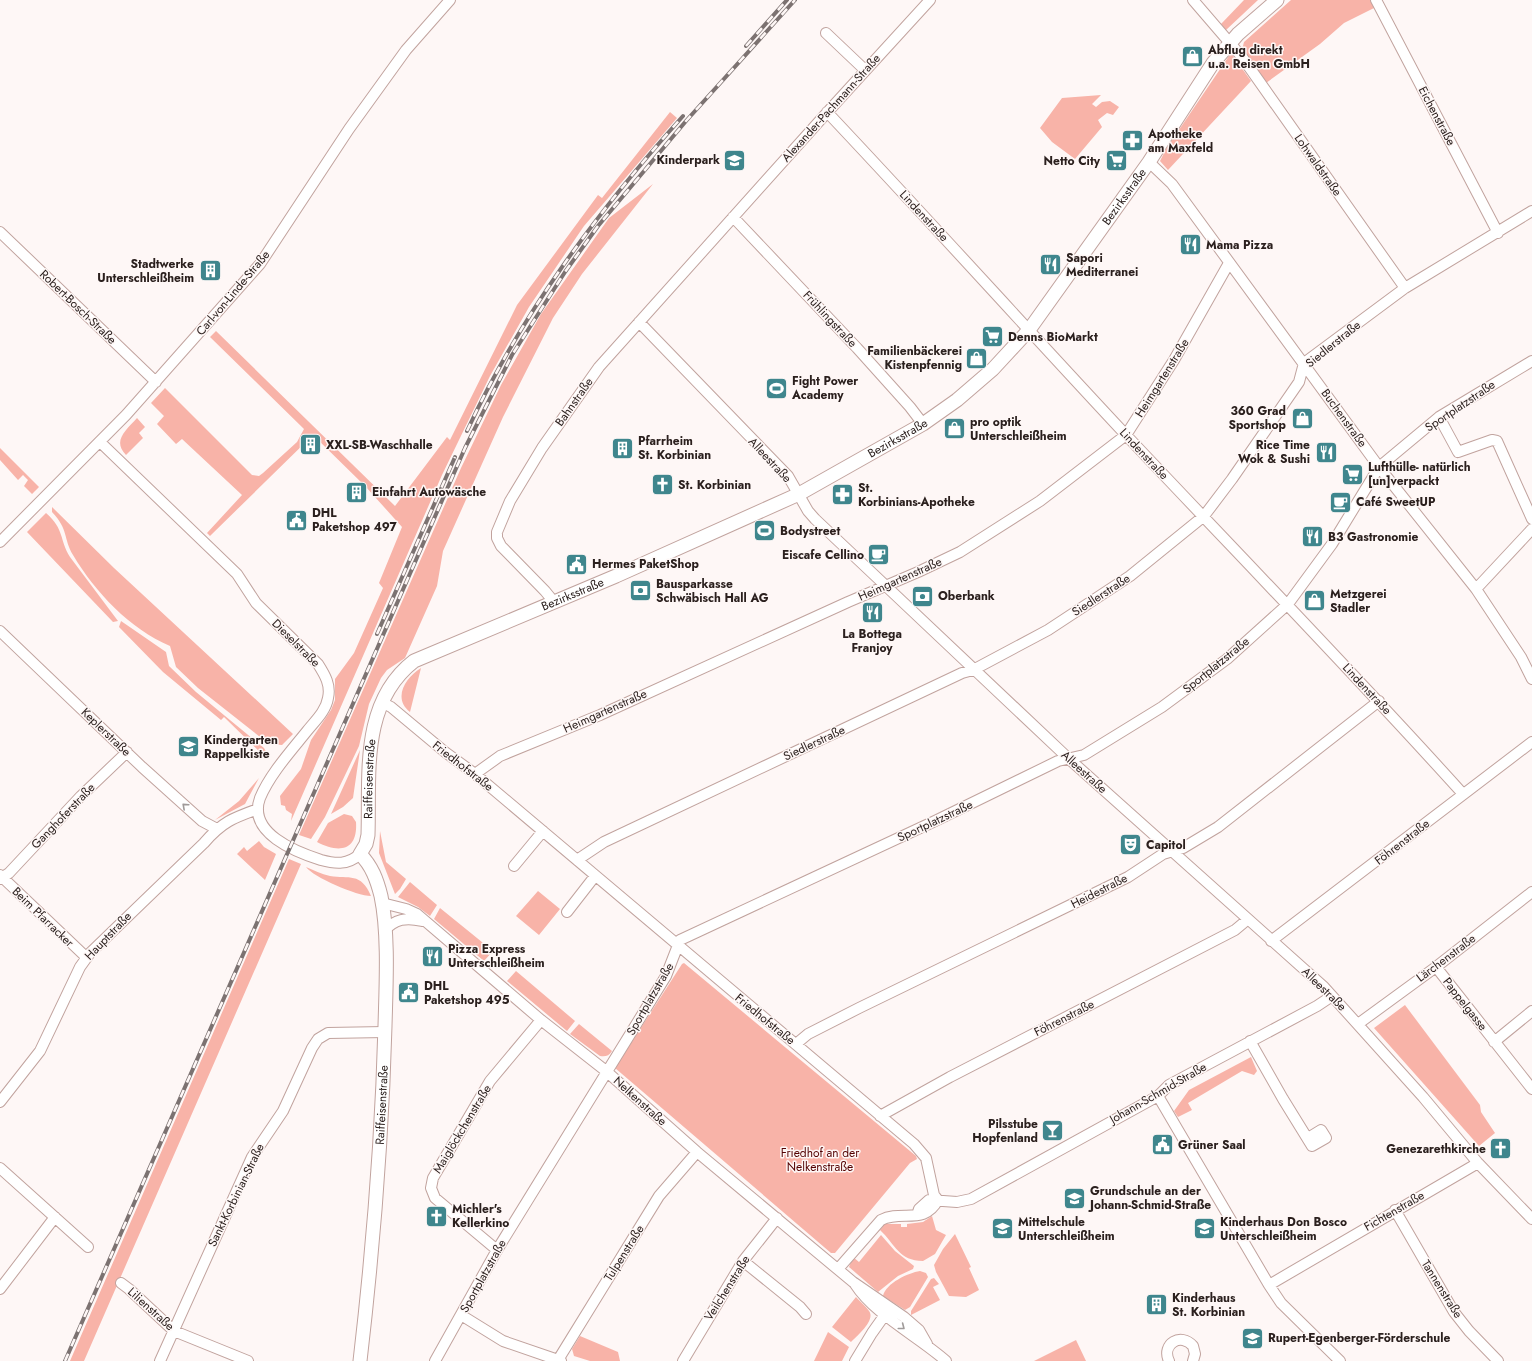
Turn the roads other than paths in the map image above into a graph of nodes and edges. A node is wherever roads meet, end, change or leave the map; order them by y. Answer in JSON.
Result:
{"nodes":[{"id":1,"x":450,"y":0,"type":"edge"},
{"id":2,"x":930,"y":0,"type":"edge"},
{"id":3,"x":1193,"y":0,"type":"edge"},
{"id":4,"x":1277,"y":0,"type":"edge"},
{"id":5,"x":1376,"y":0,"type":"edge"},
{"id":6,"x":826,"y":33,"type":"dead end"},
{"id":7,"x":1229,"y":43,"type":"junction"},
{"id":8,"x":864,"y":70,"type":"junction"},
{"id":9,"x":827,"y":112,"type":"junction"},
{"id":10,"x":1149,"y":162,"type":"junction"},
{"id":11,"x":1532,"y":211,"type":"edge"},
{"id":12,"x":733,"y":217,"type":"junction"},
{"id":13,"x":0,"y":232,"type":"edge"},
{"id":14,"x":1498,"y":233,"type":"junction"},
{"id":15,"x":1229,"y":263,"type":"junction"},
{"id":16,"x":1405,"y":288,"type":"junction"},
{"id":17,"x":639,"y":322,"type":"junction"},
{"id":18,"x":1029,"y":330,"type":"junction"},
{"id":19,"x":1532,"y":361,"type":"edge"},
{"id":20,"x":1304,"y":364,"type":"junction"},
{"id":21,"x":156,"y":382,"type":"junction"},
{"id":22,"x":1439,"y":417,"type":"junction"},
{"id":23,"x":923,"y":424,"type":"junction"},
{"id":24,"x":1126,"y":435,"type":"junction"},
{"id":25,"x":100,"y":442,"type":"junction"},
{"id":26,"x":1379,"y":467,"type":"junction"},
{"id":27,"x":798,"y":494,"type":"junction"},
{"id":28,"x":1204,"y":516,"type":"junction"},
{"id":29,"x":1532,"y":519,"type":"edge"},
{"id":30,"x":1532,"y":529,"type":"edge"},
{"id":31,"x":0,"y":542,"type":"edge"},
{"id":32,"x":886,"y":587,"type":"junction"},
{"id":33,"x":1476,"y":589,"type":"junction"},
{"id":34,"x":554,"y":602,"type":"junction"},
{"id":35,"x":1288,"y":604,"type":"junction"},
{"id":36,"x":0,"y":631,"type":"edge"},
{"id":37,"x":973,"y":670,"type":"junction"},
{"id":38,"x":1532,"y":680,"type":"edge"},
{"id":39,"x":1378,"y":701,"type":"junction"},
{"id":40,"x":382,"y":703,"type":"junction"},
{"id":41,"x":1532,"y":742,"type":"edge"},
{"id":42,"x":127,"y":752,"type":"junction"},
{"id":43,"x":1068,"y":758,"type":"junction"},
{"id":44,"x":475,"y":774,"type":"junction"},
{"id":45,"x":1463,"y":794,"type":"junction"},
{"id":46,"x":258,"y":809,"type":"junction"},
{"id":47,"x":217,"y":828,"type":"junction"},
{"id":48,"x":543,"y":831,"type":"junction"},
{"id":49,"x":1171,"y":852,"type":"junction"},
{"id":50,"x":360,"y":854,"type":"junction"},
{"id":51,"x":577,"y":860,"type":"junction"},
{"id":52,"x":514,"y":866,"type":"dead end"},
{"id":53,"x":595,"y":876,"type":"junction"},
{"id":54,"x":1,"y":877,"type":"edge"},
{"id":55,"x":1532,"y":892,"type":"edge"},
{"id":56,"x":382,"y":902,"type":"junction"},
{"id":57,"x":567,"y":912,"type":"dead end"},
{"id":58,"x":1247,"y":920,"type":"junction"},
{"id":59,"x":426,"y":922,"type":"junction"},
{"id":60,"x":384,"y":931,"type":"junction"},
{"id":61,"x":1271,"y":941,"type":"junction"},
{"id":62,"x":679,"y":946,"type":"junction"},
{"id":63,"x":86,"y":957,"type":"junction"},
{"id":64,"x":1436,"y":967,"type":"junction"},
{"id":65,"x":1332,"y":996,"type":"junction"},
{"id":66,"x":1532,"y":1011,"type":"edge"},
{"id":67,"x":541,"y":1020,"type":"junction"},
{"id":68,"x":1358,"y":1024,"type":"junction"},
{"id":69,"x":384,"y":1032,"type":"junction"},
{"id":70,"x":1250,"y":1041,"type":"junction"},
{"id":71,"x":1494,"y":1042,"type":"junction"},
{"id":72,"x":796,"y":1044,"type":"junction"},
{"id":73,"x":606,"y":1071,"type":"junction"},
{"id":74,"x":1532,"y":1089,"type":"edge"},
{"id":75,"x":1158,"y":1096,"type":"junction"},
{"id":76,"x":0,"y":1102,"type":"edge"},
{"id":77,"x":880,"y":1116,"type":"junction"},
{"id":78,"x":1308,"y":1138,"type":"dead end"},
{"id":79,"x":697,"y":1152,"type":"junction"},
{"id":80,"x":1478,"y":1163,"type":"junction"},
{"id":81,"x":0,"y":1168,"type":"edge"},
{"id":82,"x":938,"y":1200,"type":"junction"},
{"id":83,"x":1395,"y":1210,"type":"junction"},
{"id":84,"x":55,"y":1217,"type":"junction"},
{"id":85,"x":777,"y":1218,"type":"junction"},
{"id":86,"x":1532,"y":1220,"type":"edge"},
{"id":87,"x":88,"y":1247,"type":"dead end"},
{"id":88,"x":497,"y":1250,"type":"junction"},
{"id":89,"x":743,"y":1261,"type":"junction"},
{"id":90,"x":838,"y":1269,"type":"junction"},
{"id":91,"x":121,"y":1283,"type":"dead end"},
{"id":92,"x":1269,"y":1285,"type":"junction"},
{"id":93,"x":0,"y":1289,"type":"edge"},
{"id":94,"x":888,"y":1311,"type":"junction"},
{"id":95,"x":806,"y":1314,"type":"dead end"},
{"id":96,"x":461,"y":1315,"type":"junction"},
{"id":97,"x":174,"y":1332,"type":"junction"},
{"id":98,"x":160,"y":1361,"type":"edge"},
{"id":99,"x":248,"y":1361,"type":"edge"},
{"id":100,"x":360,"y":1361,"type":"edge"},
{"id":101,"x":435,"y":1361,"type":"edge"},
{"id":102,"x":560,"y":1361,"type":"edge"},
{"id":103,"x":683,"y":1361,"type":"edge"},
{"id":104,"x":855,"y":1361,"type":"edge"},
{"id":105,"x":946,"y":1361,"type":"edge"},
{"id":106,"x":1169,"y":1361,"type":"edge"},
{"id":107,"x":1193,"y":1361,"type":"edge"},
{"id":108,"x":1340,"y":1361,"type":"edge"},
{"id":109,"x":1498,"y":1361,"type":"edge"}],
"edges":[{"from":1,"to":21,"type":"street","name":"Carl-von-Linde-Straße"},
{"from":2,"to":8,"type":"street","name":"Alexander-Pachmann-Straße"},
{"from":3,"to":7,"type":"street","name":"Lohwaldstraße"},
{"from":4,"to":7,"type":"street","name":"Bezirksstraße"},
{"from":5,"to":14,"type":"street","name":"Eichenstraße"},
{"from":6,"to":8,"type":"street"},
{"from":7,"to":10,"type":"street","name":"Bezirksstraße"},
{"from":7,"to":16,"type":"street","name":"Lohwaldstraße"},
{"from":8,"to":9,"type":"street","name":"Alexander-Pachmann-Straße"},
{"from":9,"to":12,"type":"street","name":"Alexander-Pachmann-Straße"},
{"from":9,"to":18,"type":"street","name":"Lindenstraße"},
{"from":10,"to":15,"type":"street","name":"Buchenstraße"},
{"from":10,"to":18,"type":"street","name":"Bezirksstraße"},
{"from":11,"to":14,"type":"street","name":"Siedlerstraße"},
{"from":12,"to":17,"type":"street","name":"Bahnstraße"},
{"from":12,"to":23,"type":"street","name":"Frühlingstraße"},
{"from":13,"to":21,"type":"street","name":"Robert-Bosch-Straße"},
{"from":14,"to":16,"type":"street","name":"Siedlerstraße"},
{"from":15,"to":20,"type":"street","name":"Buchenstraße"},
{"from":15,"to":24,"type":"street","name":"Heimgartenstraße"},
{"from":16,"to":20,"type":"street","name":"Siedlerstraße"},
{"from":17,"to":27,"type":"street","name":"Alleestraße"},
{"from":17,"to":34,"type":"street","name":"Bahnstraße"},
{"from":18,"to":23,"type":"street","name":"Bezirksstraße"},
{"from":18,"to":24,"type":"street","name":"Lindenstraße"},
{"from":19,"to":22,"type":"street","name":"Sportplatzstraße"},
{"from":20,"to":26,"type":"street","name":"Buchenstraße"},
{"from":20,"to":28,"type":"street","name":"Siedlerstraße"},
{"from":21,"to":25,"type":"street","name":"Carl-von-Linde-Straße"},
{"from":22,"to":26,"type":"street","name":"Sportplatzstraße"},
{"from":22,"to":29,"type":"street"},
{"from":23,"to":27,"type":"street","name":"Bezirksstraße"},
{"from":24,"to":28,"type":"street","name":"Lindenstraße"},
{"from":24,"to":32,"type":"street","name":"Heimgartenstraße"},
{"from":25,"to":31,"type":"street","name":"Carl-von-Linde-Straße"},
{"from":25,"to":46,"type":"street","name":"Dieselstraße"},
{"from":26,"to":33,"type":"street","name":"Buchenstraße"},
{"from":26,"to":35,"type":"street","name":"Sportplatzstraße"},
{"from":27,"to":32,"type":"street","name":"Alleestraße"},
{"from":27,"to":34,"type":"street","name":"Bezirksstraße"},
{"from":28,"to":35,"type":"street","name":"Lindenstraße"},
{"from":28,"to":37,"type":"street","name":"Siedlerstraße"},
{"from":30,"to":33,"type":"street"},
{"from":32,"to":37,"type":"street","name":"Alleestraße"},
{"from":32,"to":44,"type":"street","name":"Heimgartenstraße"},
{"from":33,"to":38,"type":"street","name":"Buchenstraße"},
{"from":34,"to":40,"type":"street","name":"Bezirksstraße"},
{"from":35,"to":39,"type":"street","name":"Lindenstraße"},
{"from":35,"to":43,"type":"street","name":"Sportplatzstraße"},
{"from":36,"to":42,"type":"street","name":"Keplerstraße"},
{"from":37,"to":43,"type":"street","name":"Alleestraße"},
{"from":37,"to":51,"type":"street","name":"Siedlerstraße"},
{"from":39,"to":45,"type":"street","name":"Lindenstraße"},
{"from":39,"to":49,"type":"street","name":"Heidestraße"},
{"from":40,"to":44,"type":"street","name":"Friedhofstraße"},
{"from":40,"to":50,"type":"street","name":"Raiffeisenstraße"},
{"from":41,"to":45,"type":"street","name":"Föhrenstraße"},
{"from":47,"to":42,"type":"street","name":"Keplerstraße","one_way":true},
{"from":42,"to":54,"type":"street","name":"Ganghoferstraße"},
{"from":43,"to":49,"type":"street","name":"Alleestraße"},
{"from":43,"to":62,"type":"street","name":"Sportplatzstraße"},
{"from":44,"to":48,"type":"street","name":"Friedhofstraße"},
{"from":45,"to":61,"type":"street","name":"Föhrenstraße"},
{"from":46,"to":47,"type":"street","name":"Hauptstraße"},
{"from":46,"to":50,"type":"street"},
{"from":47,"to":63,"type":"street","name":"Hauptstraße"},
{"from":48,"to":51,"type":"street","name":"Friedhofstraße"},
{"from":48,"to":52,"type":"street"},
{"from":49,"to":58,"type":"street","name":"Alleestraße"},
{"from":49,"to":72,"type":"street","name":"Heidestraße"},
{"from":50,"to":56,"type":"street","name":"Raiffeisenstraße"},
{"from":51,"to":53,"type":"street","name":"Friedhofstraße"},
{"from":53,"to":57,"type":"street"},
{"from":53,"to":62,"type":"street","name":"Friedhofstraße"},
{"from":54,"to":63,"type":"street","name":"Beim Pfarracker"},
{"from":55,"to":64,"type":"street","name":"Lärchenstraße"},
{"from":56,"to":59,"type":"street","name":"Nelkenstraße"},
{"from":56,"to":60,"type":"street","name":"Raiffeisenstraße"},
{"from":58,"to":61,"type":"street","name":"Alleestraße"},
{"from":58,"to":77,"type":"street","name":"Föhrenstraße"},
{"from":59,"to":60,"type":"street"},
{"from":59,"to":67,"type":"street","name":"Nelkenstraße"},
{"from":60,"to":69,"type":"street","name":"Raiffeisenstraße"},
{"from":61,"to":65,"type":"street","name":"Alleestraße"},
{"from":62,"to":72,"type":"street","name":"Friedhofstraße"},
{"from":62,"to":73,"type":"street","name":"Sportplatzstraße"},
{"from":63,"to":76,"type":"street","name":"Hauptstraße"},
{"from":64,"to":68,"type":"street","name":"Lärchenstraße"},
{"from":64,"to":71,"type":"street","name":"Pappelgasse"},
{"from":65,"to":68,"type":"street","name":"Alleestraße"},
{"from":65,"to":70,"type":"street","name":"Johann-Schmid-Straße"},
{"from":66,"to":71,"type":"street","name":"Pappelgasse"},
{"from":67,"to":73,"type":"street","name":"Nelkenstraße"},
{"from":67,"to":88,"type":"street","name":"Maiglöckchenstraße"},
{"from":68,"to":80,"type":"street","name":"Alleestraße"},
{"from":69,"to":97,"type":"street","name":"Sankt-Korbinian-Straße"},
{"from":69,"to":100,"type":"street","name":"Raiffeisenstraße"},
{"from":70,"to":75,"type":"street","name":"Johann-Schmid-Straße"},
{"from":70,"to":78,"type":"street"},
{"from":71,"to":74,"type":"street","name":"Pappelgasse"},
{"from":72,"to":77,"type":"street","name":"Friedhofstraße"},
{"from":73,"to":79,"type":"street","name":"Nelkenstraße"},
{"from":73,"to":88,"type":"street","name":"Sportplatzstraße"},
{"from":75,"to":82,"type":"street","name":"Johann-Schmid-Straße"},
{"from":75,"to":92,"type":"street"},
{"from":77,"to":82,"type":"street","name":"Friedhofstraße"},
{"from":79,"to":85,"type":"street","name":"Nelkenstraße"},
{"from":79,"to":102,"type":"street","name":"Tulpenstraße"},
{"from":80,"to":83,"type":"street","name":"Fichtenstraße"},
{"from":80,"to":86,"type":"street","name":"Alleestraße"},
{"from":81,"to":84,"type":"street"},
{"from":82,"to":90,"type":"street"},
{"from":83,"to":92,"type":"street","name":"Fichtenstraße"},
{"from":83,"to":109,"type":"street","name":"Tannenstraße"},
{"from":84,"to":87,"type":"street"},
{"from":84,"to":93,"type":"street"},
{"from":85,"to":89,"type":"street","name":"Veilchenstraße"},
{"from":85,"to":90,"type":"street","name":"Nelkenstraße"},
{"from":88,"to":96,"type":"street","name":"Sportplatzstraße"},
{"from":89,"to":95,"type":"street"},
{"from":89,"to":103,"type":"street","name":"Veilchenstraße"},
{"from":90,"to":94,"type":"street","name":"Nelkenstraße"},
{"from":91,"to":97,"type":"street","name":"Lilienstraße"},
{"from":92,"to":108,"type":"street"},
{"from":94,"to":104,"type":"street"},
{"from":94,"to":105,"type":"street","name":"Nelkenstraße"},
{"from":96,"to":101,"type":"street","name":"Sportplatzstraße"},
{"from":96,"to":102,"type":"street"},
{"from":97,"to":98,"type":"street","name":"Sankt-Korbinian-Straße"},
{"from":97,"to":99,"type":"street","name":"Lilienstraße"},
{"from":106,"to":107,"type":"street"}]}
